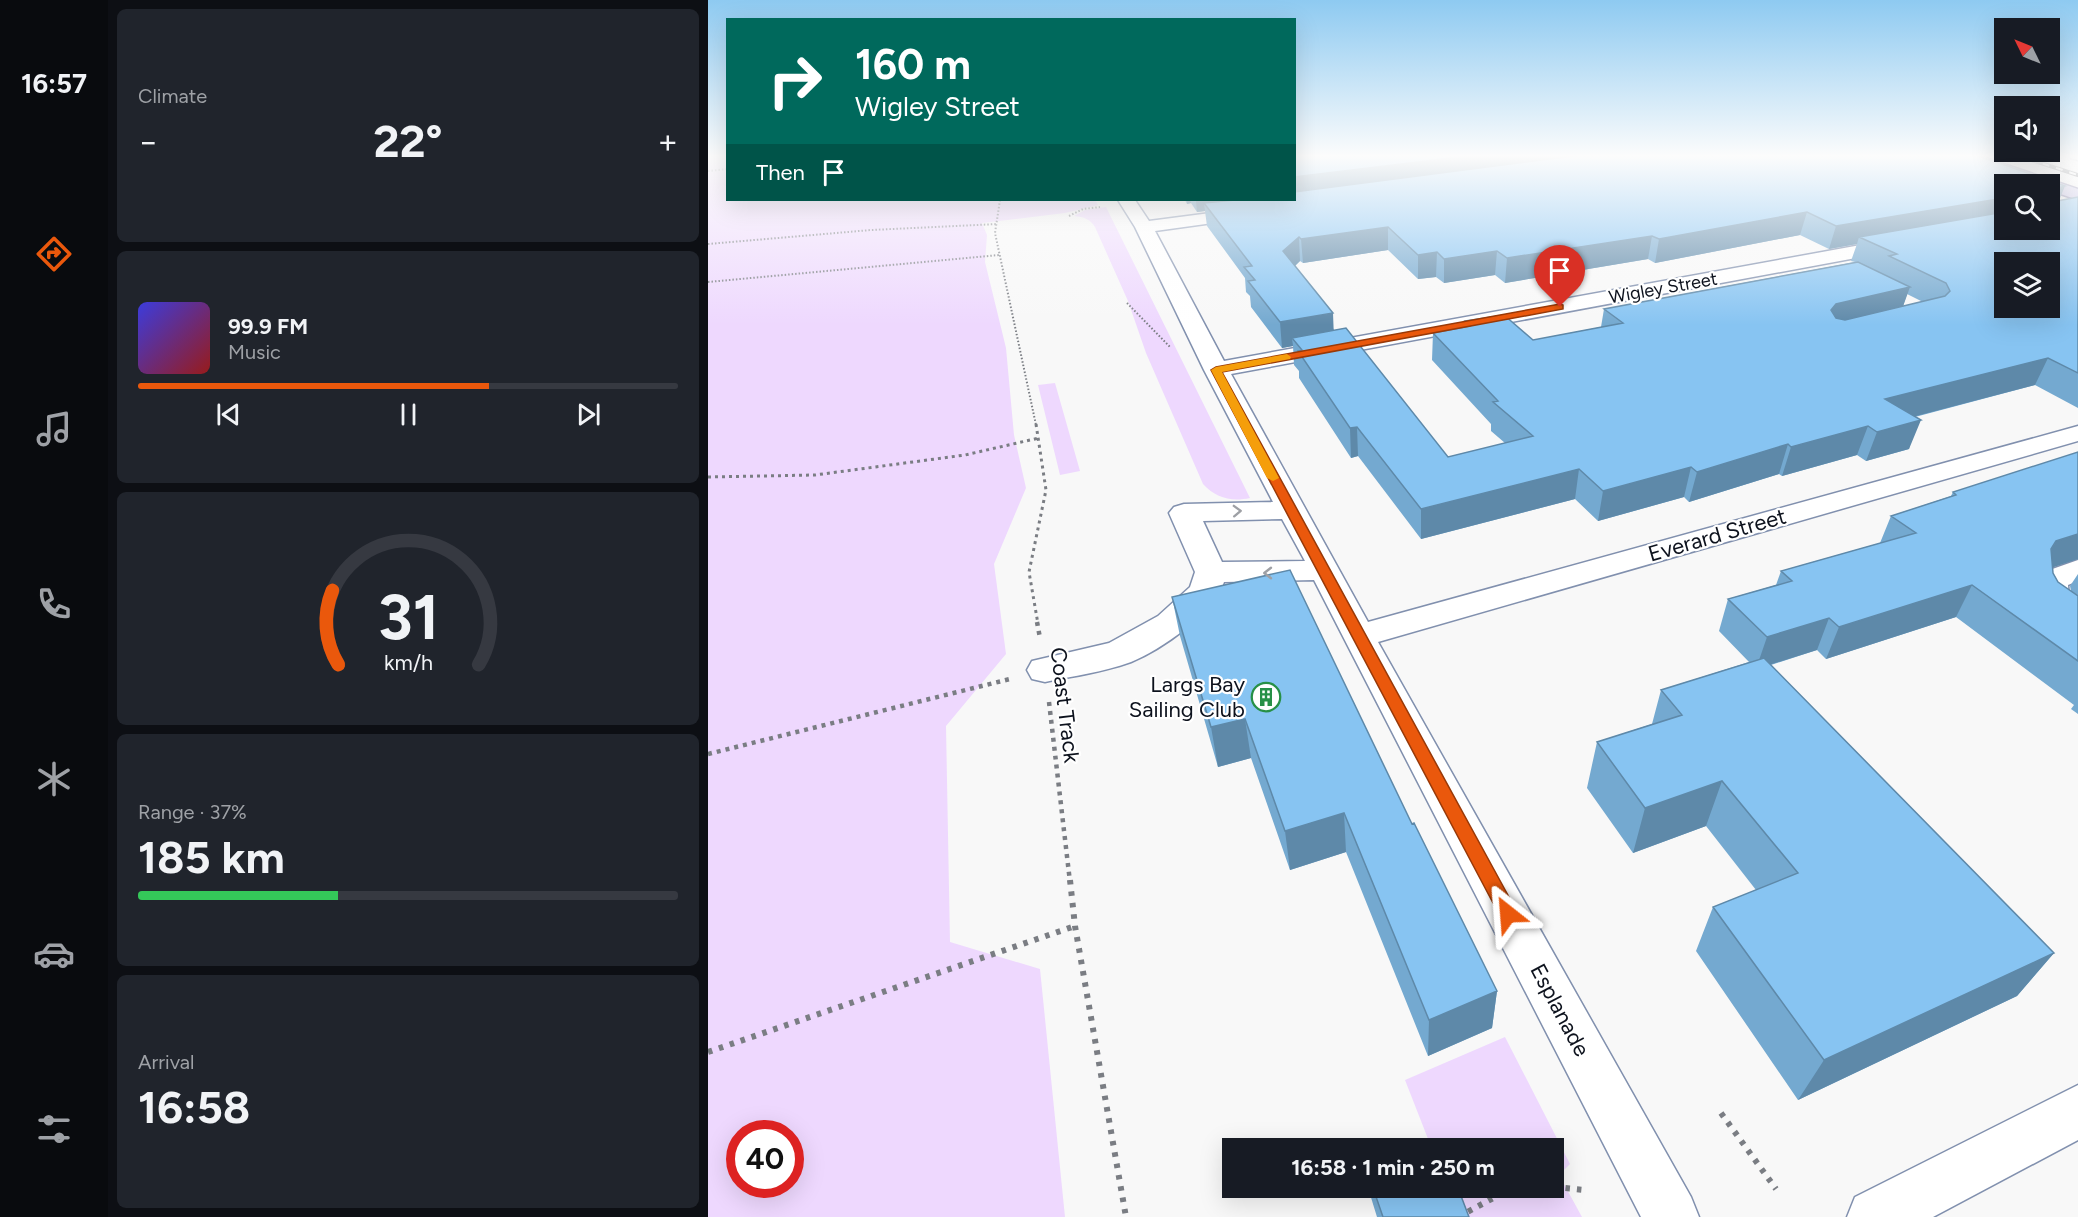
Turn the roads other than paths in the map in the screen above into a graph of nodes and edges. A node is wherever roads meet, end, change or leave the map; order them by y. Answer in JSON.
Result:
{"nodes":[{"id":1,"x":1123,"y":211,"type":"edge"},
{"id":2,"x":1922,"y":240,"type":"edge"},
{"id":3,"x":1817,"y":260,"type":"junction"},
{"id":4,"x":1847,"y":275,"type":"edge"},
{"id":5,"x":1216,"y":370,"type":"junction"},
{"id":6,"x":2076,"y":433,"type":"dead end"},
{"id":7,"x":1290,"y":510,"type":"junction"},
{"id":8,"x":1325,"y":570,"type":"junction"},
{"id":9,"x":2078,"y":570,"type":"edge"},
{"id":10,"x":1211,"y":572,"type":"junction"},
{"id":11,"x":2078,"y":622,"type":"edge"},
{"id":12,"x":1358,"y":636,"type":"junction"},
{"id":13,"x":1045,"y":670,"type":"road end"},
{"id":14,"x":2078,"y":1112,"type":"edge"},
{"id":15,"x":1671,"y":1217,"type":"edge"},
{"id":16,"x":1875,"y":1217,"type":"edge"}],
"edges":[{"from":1,"to":5,"type":"street","name":"Esplanade"},
{"from":2,"to":3,"type":"street","name":"Wigley Street"},
{"from":3,"to":4,"type":"street"},
{"from":3,"to":5,"type":"street","name":"Wigley Street"},
{"from":5,"to":7,"type":"street","name":"Esplanade"},
{"from":6,"to":12,"type":"street","name":"Everard Street"},
{"from":7,"to":8,"type":"street","name":"Esplanade"},
{"from":10,"to":7,"type":"street","one_way":true},
{"from":8,"to":10,"type":"street","one_way":true},
{"from":8,"to":12,"type":"street","name":"Esplanade"},
{"from":9,"to":11,"type":"street"},
{"from":10,"to":13,"type":"street"},
{"from":12,"to":15,"type":"street","name":"Esplanade"},
{"from":14,"to":16,"type":"street"}]}
